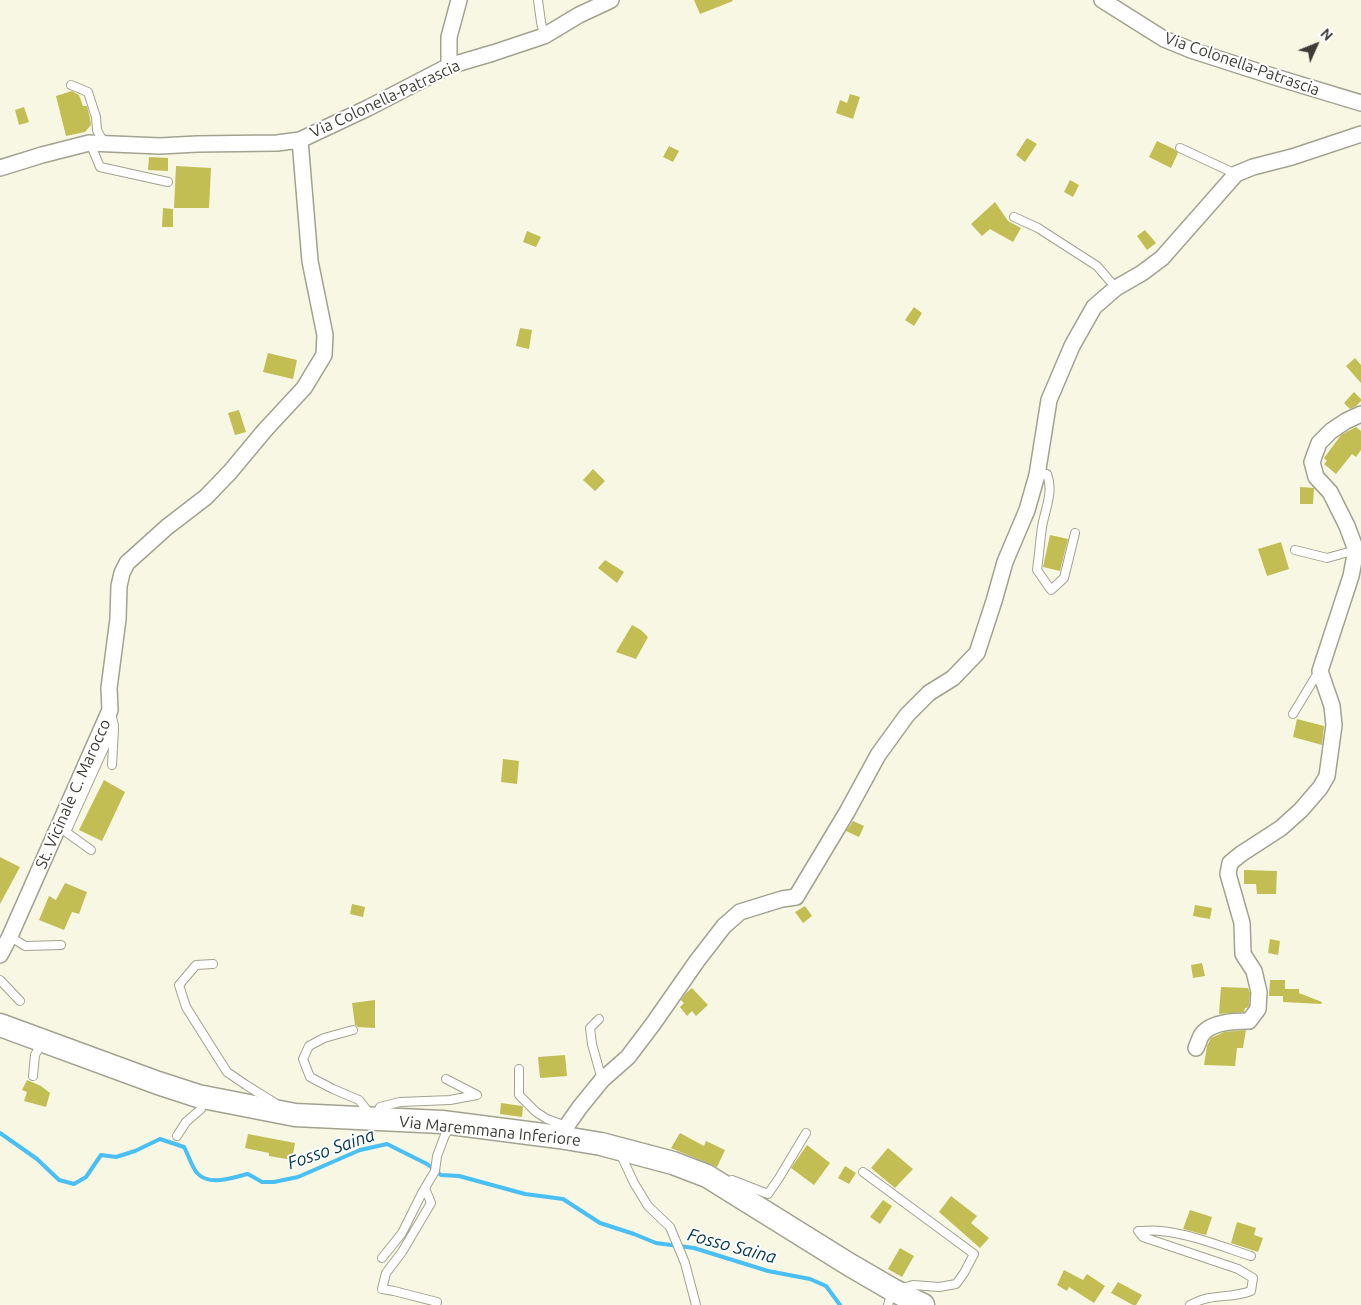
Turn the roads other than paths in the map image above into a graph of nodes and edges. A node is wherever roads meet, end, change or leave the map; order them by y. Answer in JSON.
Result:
{"nodes":[{"id":1,"x":458,"y":0,"type":"edge"},
{"id":2,"x":538,"y":0,"type":"edge"},
{"id":3,"x":611,"y":0,"type":"edge"},
{"id":4,"x":1102,"y":0,"type":"edge"},
{"id":5,"x":544,"y":36,"type":"junction"},
{"id":6,"x":449,"y":66,"type":"junction"},
{"id":7,"x":71,"y":85,"type":"dead end"},
{"id":8,"x":1361,"y":103,"type":"edge"},
{"id":9,"x":1361,"y":134,"type":"edge"},
{"id":10,"x":300,"y":140,"type":"junction"},
{"id":11,"x":97,"y":143,"type":"junction"},
{"id":12,"x":1180,"y":148,"type":"dead end"},
{"id":13,"x":0,"y":168,"type":"edge"},
{"id":14,"x":1236,"y":174,"type":"junction"},
{"id":15,"x":168,"y":182,"type":"dead end"},
{"id":16,"x":1014,"y":217,"type":"dead end"},
{"id":17,"x":1116,"y":288,"type":"junction"},
{"id":18,"x":1361,"y":414,"type":"edge"},
{"id":19,"x":1037,"y":475,"type":"junction"},
{"id":20,"x":1075,"y":533,"type":"dead end"},
{"id":21,"x":1296,"y":550,"type":"dead end"},
{"id":22,"x":1356,"y":550,"type":"junction"},
{"id":23,"x":1355,"y":579,"type":"edge"},
{"id":24,"x":1320,"y":671,"type":"junction"},
{"id":25,"x":110,"y":710,"type":"junction"},
{"id":26,"x":1293,"y":714,"type":"dead end"},
{"id":27,"x":114,"y":726,"type":"junction"},
{"id":28,"x":112,"y":765,"type":"dead end"},
{"id":29,"x":91,"y":850,"type":"dead end"},
{"id":30,"x":14,"y":926,"type":"junction"},
{"id":31,"x":61,"y":945,"type":"dead end"},
{"id":32,"x":0,"y":955,"type":"edge"},
{"id":33,"x":214,"y":964,"type":"dead end"},
{"id":34,"x":0,"y":980,"type":"edge"},
{"id":35,"x":20,"y":1001,"type":"dead end"},
{"id":36,"x":599,"y":1019,"type":"dead end"},
{"id":37,"x":0,"y":1025,"type":"edge"},
{"id":38,"x":353,"y":1030,"type":"dead end"},
{"id":39,"x":43,"y":1041,"type":"junction"},
{"id":40,"x":1196,"y":1048,"type":"dead end"},
{"id":41,"x":519,"y":1068,"type":"dead end"},
{"id":42,"x":33,"y":1076,"type":"dead end"},
{"id":43,"x":446,"y":1080,"type":"dead end"},
{"id":44,"x":602,"y":1080,"type":"junction"},
{"id":45,"x":198,"y":1096,"type":"junction"},
{"id":46,"x":295,"y":1115,"type":"junction"},
{"id":47,"x":374,"y":1119,"type":"junction"},
{"id":48,"x":453,"y":1124,"type":"junction"},
{"id":49,"x":562,"y":1132,"type":"junction"},
{"id":50,"x":806,"y":1132,"type":"dead end"},
{"id":51,"x":177,"y":1136,"type":"dead end"},
{"id":52,"x":618,"y":1149,"type":"junction"},
{"id":53,"x":863,"y":1172,"type":"dead end"},
{"id":54,"x":707,"y":1176,"type":"junction"},
{"id":55,"x":425,"y":1188,"type":"junction"},
{"id":56,"x":1251,"y":1256,"type":"dead end"},
{"id":57,"x":382,"y":1258,"type":"dead end"},
{"id":58,"x":891,"y":1297,"type":"edge"},
{"id":59,"x":436,"y":1305,"type":"edge"},
{"id":60,"x":696,"y":1305,"type":"edge"},
{"id":61,"x":923,"y":1305,"type":"edge"},
{"id":62,"x":1190,"y":1305,"type":"edge"}],
"edges":[{"from":1,"to":6,"type":"street"},
{"from":2,"to":5,"type":"lane"},
{"from":3,"to":5,"type":"street","name":"Via Colonella-Patrascia"},
{"from":4,"to":8,"type":"street","name":"Via Colonella-Patrascia"},
{"from":5,"to":6,"type":"street","name":"Via Colonella-Patrascia"},
{"from":6,"to":10,"type":"street","name":"Via Colonella-Patrascia"},
{"from":7,"to":11,"type":"lane"},
{"from":9,"to":14,"type":"street"},
{"from":10,"to":11,"type":"street","name":"Via Colonella-Patrascia"},
{"from":10,"to":25,"type":"street","name":"St. Vicinale C. Marocco"},
{"from":11,"to":13,"type":"street","name":"Via Colonella-Patrascia"},
{"from":11,"to":15,"type":"lane"},
{"from":12,"to":14,"type":"lane"},
{"from":14,"to":17,"type":"street"},
{"from":16,"to":17,"type":"lane"},
{"from":17,"to":19,"type":"street"},
{"from":18,"to":22,"type":"street"},
{"from":19,"to":20,"type":"lane"},
{"from":19,"to":44,"type":"street"},
{"from":21,"to":22,"type":"lane"},
{"from":22,"to":23,"type":"street"},
{"from":23,"to":24,"type":"street"},
{"from":24,"to":26,"type":"lane"},
{"from":24,"to":40,"type":"street"},
{"from":25,"to":27,"type":"lane"},
{"from":25,"to":30,"type":"street","name":"St. Vicinale C. Marocco"},
{"from":27,"to":28,"type":"lane"},
{"from":27,"to":29,"type":"lane"},
{"from":30,"to":31,"type":"lane"},
{"from":30,"to":32,"type":"street","name":"St. Vicinale C. Marocco"},
{"from":33,"to":46,"type":"lane"},
{"from":34,"to":35,"type":"lane"},
{"from":36,"to":44,"type":"lane"},
{"from":37,"to":39,"type":"main road","name":"Via Maremmana Inferiore"},
{"from":38,"to":47,"type":"lane"},
{"from":39,"to":42,"type":"lane"},
{"from":39,"to":45,"type":"main road","name":"Via Maremmana Inferiore"},
{"from":41,"to":49,"type":"lane"},
{"from":43,"to":47,"type":"lane"},
{"from":44,"to":49,"type":"street"},
{"from":45,"to":46,"type":"main road","name":"Via Maremmana Inferiore"},
{"from":45,"to":51,"type":"lane"},
{"from":46,"to":47,"type":"main road","name":"Via Maremmana Inferiore"},
{"from":47,"to":48,"type":"main road","name":"Via Maremmana Inferiore"},
{"from":48,"to":49,"type":"main road","name":"Via Maremmana Inferiore"},
{"from":48,"to":55,"type":"lane"},
{"from":49,"to":52,"type":"main road","name":"Via Maremmana Inferiore"},
{"from":50,"to":54,"type":"lane"},
{"from":52,"to":54,"type":"main road","name":"Via Maremmana Inferiore"},
{"from":52,"to":60,"type":"lane"},
{"from":53,"to":58,"type":"lane"},
{"from":54,"to":58,"type":"main road","name":"Via Maremmana Inferiore"},
{"from":55,"to":57,"type":"lane"},
{"from":55,"to":59,"type":"lane"},
{"from":56,"to":62,"type":"lane"},
{"from":58,"to":61,"type":"main road","name":"Via Maremmana Inferiore"}]}
